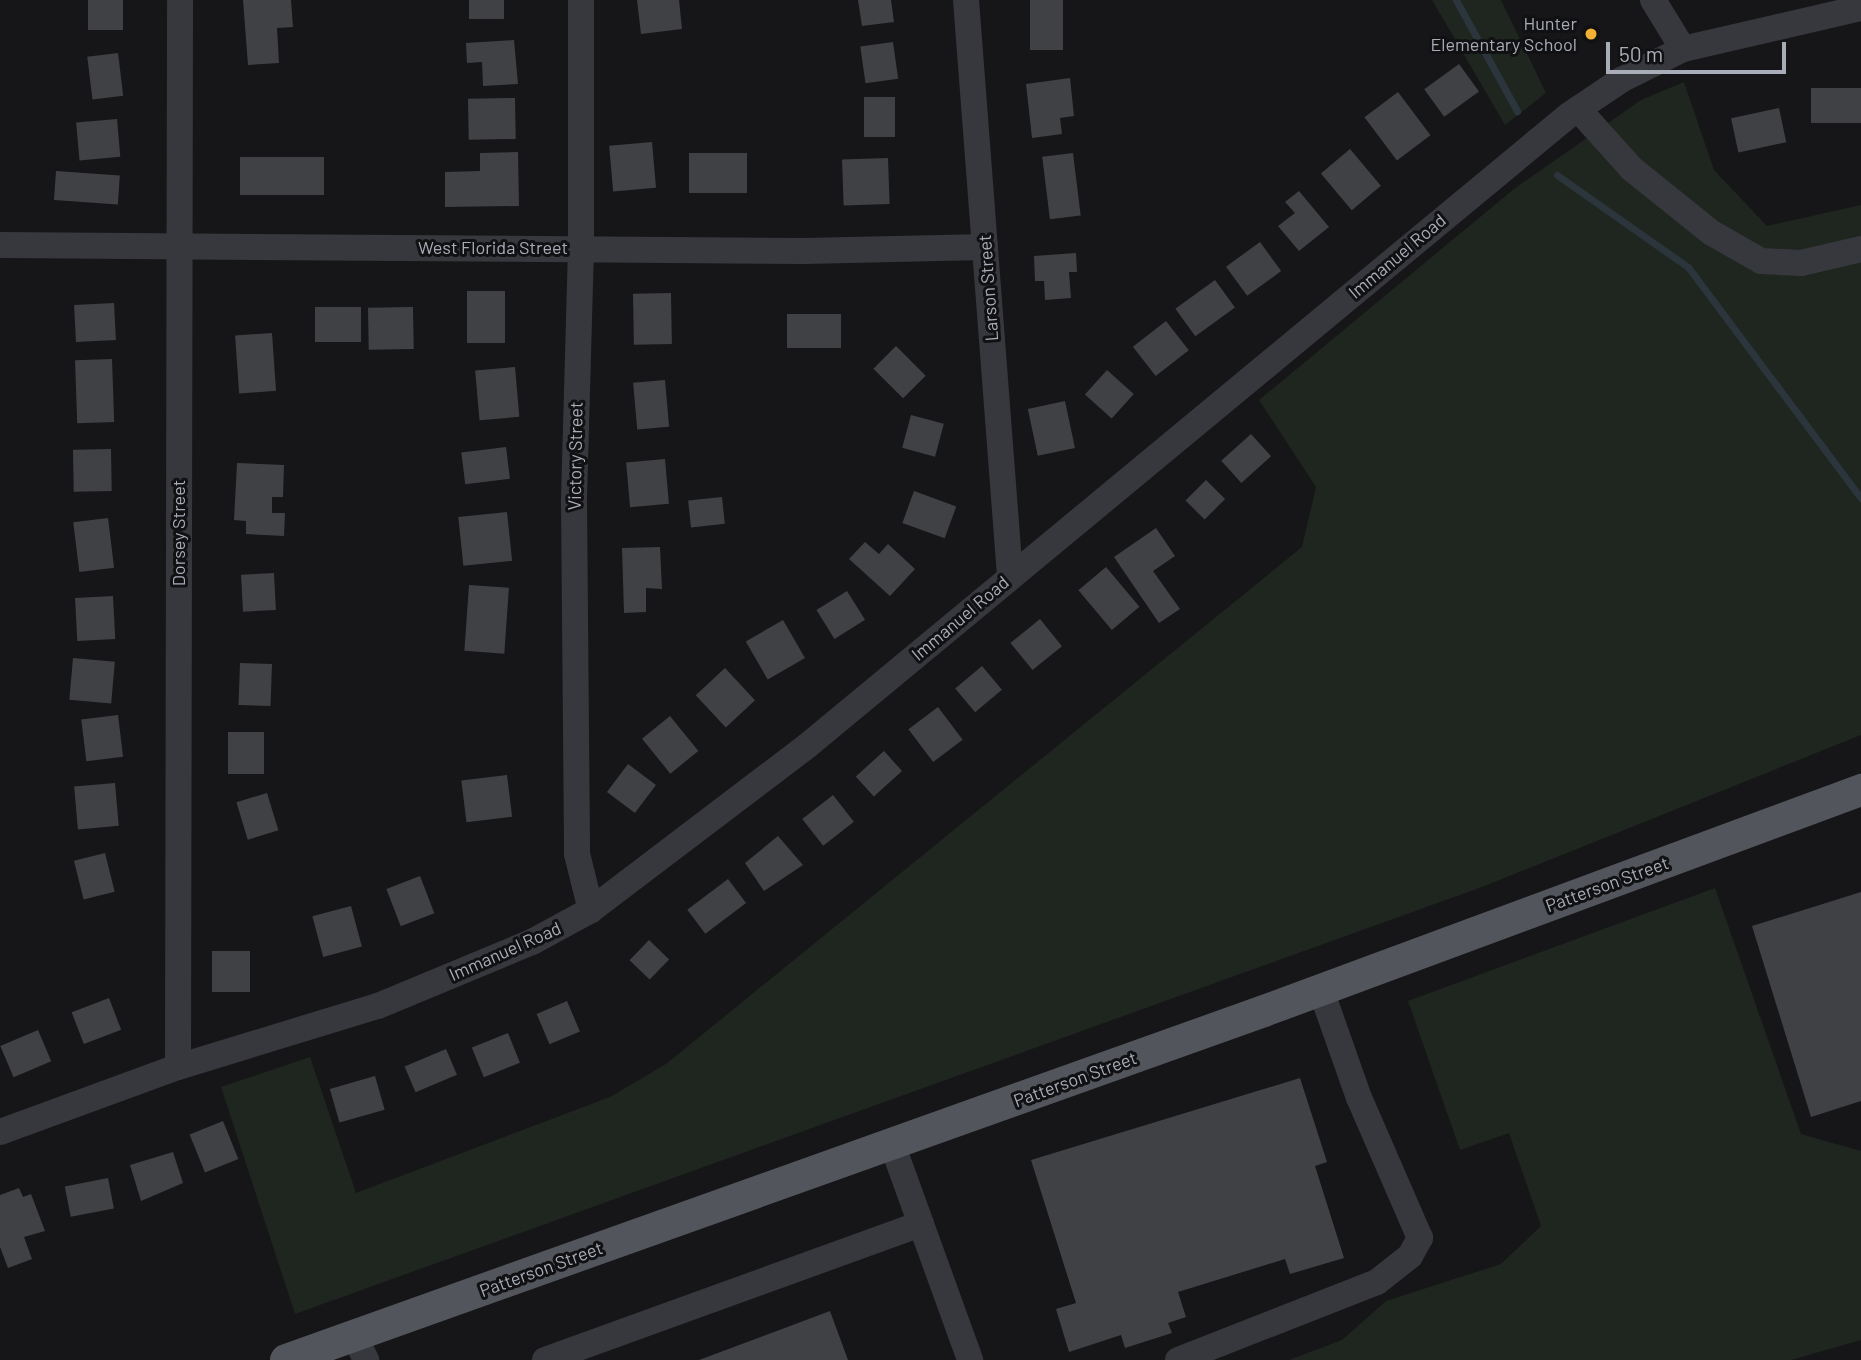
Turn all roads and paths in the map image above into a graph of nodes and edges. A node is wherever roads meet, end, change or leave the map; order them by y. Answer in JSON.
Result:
{"nodes":[{"id":1,"x":180,"y":0,"type":"edge"},
{"id":2,"x":581,"y":0,"type":"edge"},
{"id":3,"x":966,"y":0,"type":"edge"},
{"id":4,"x":1653,"y":0,"type":"edge"},
{"id":5,"x":1861,"y":8,"type":"edge"},
{"id":6,"x":1683,"y":49,"type":"junction"},
{"id":7,"x":1578,"y":109,"type":"junction"},
{"id":8,"x":0,"y":245,"type":"edge"},
{"id":9,"x":178,"y":247,"type":"junction"},
{"id":10,"x":985,"y":247,"type":"junction"},
{"id":11,"x":581,"y":248,"type":"junction"},
{"id":12,"x":1861,"y":249,"type":"edge"},
{"id":13,"x":1010,"y":576,"type":"junction"},
{"id":14,"x":1860,"y":791,"type":"edge"},
{"id":15,"x":591,"y":910,"type":"junction"},
{"id":16,"x":1321,"y":990,"type":"junction"},
{"id":17,"x":178,"y":1066,"type":"junction"},
{"id":18,"x":0,"y":1132,"type":"edge"},
{"id":19,"x":892,"y":1144,"type":"junction"},
{"id":20,"x":921,"y":1224,"type":"junction"},
{"id":21,"x":360,"y":1348,"type":"edge"},
{"id":22,"x":286,"y":1360,"type":"edge"},
{"id":23,"x":545,"y":1360,"type":"edge"},
{"id":24,"x":970,"y":1360,"type":"edge"},
{"id":25,"x":1178,"y":1360,"type":"edge"}],
"edges":[{"from":1,"to":9,"type":"street","name":"Dorsey Street"},
{"from":2,"to":11,"type":"street","name":"Victory Street"},
{"from":3,"to":10,"type":"street","name":"Larson Street"},
{"from":4,"to":6,"type":"street"},
{"from":5,"to":6,"type":"street","name":"Immanuel Road"},
{"from":6,"to":7,"type":"street","name":"Immanuel Road"},
{"from":7,"to":12,"type":"street"},
{"from":7,"to":13,"type":"street","name":"Immanuel Road"},
{"from":8,"to":9,"type":"street","name":"West Florida Street"},
{"from":9,"to":11,"type":"street","name":"West Florida Street"},
{"from":9,"to":17,"type":"street","name":"Dorsey Street"},
{"from":10,"to":11,"type":"street","name":"West Florida Street"},
{"from":10,"to":13,"type":"street","name":"Larson Street"},
{"from":11,"to":15,"type":"street","name":"Victory Street"},
{"from":13,"to":15,"type":"street","name":"Immanuel Road"},
{"from":14,"to":16,"type":"main road","name":"Patterson Street"},
{"from":15,"to":17,"type":"street","name":"Immanuel Road"},
{"from":16,"to":19,"type":"main road","name":"Patterson Street"},
{"from":16,"to":25,"type":"street"},
{"from":17,"to":18,"type":"street","name":"Immanuel Road"},
{"from":19,"to":20,"type":"street"},
{"from":19,"to":21,"type":"main road","name":"Patterson Street"},
{"from":20,"to":23,"type":"street"},
{"from":20,"to":24,"type":"street"},
{"from":21,"to":22,"type":"main road","name":"Patterson Street"}]}
